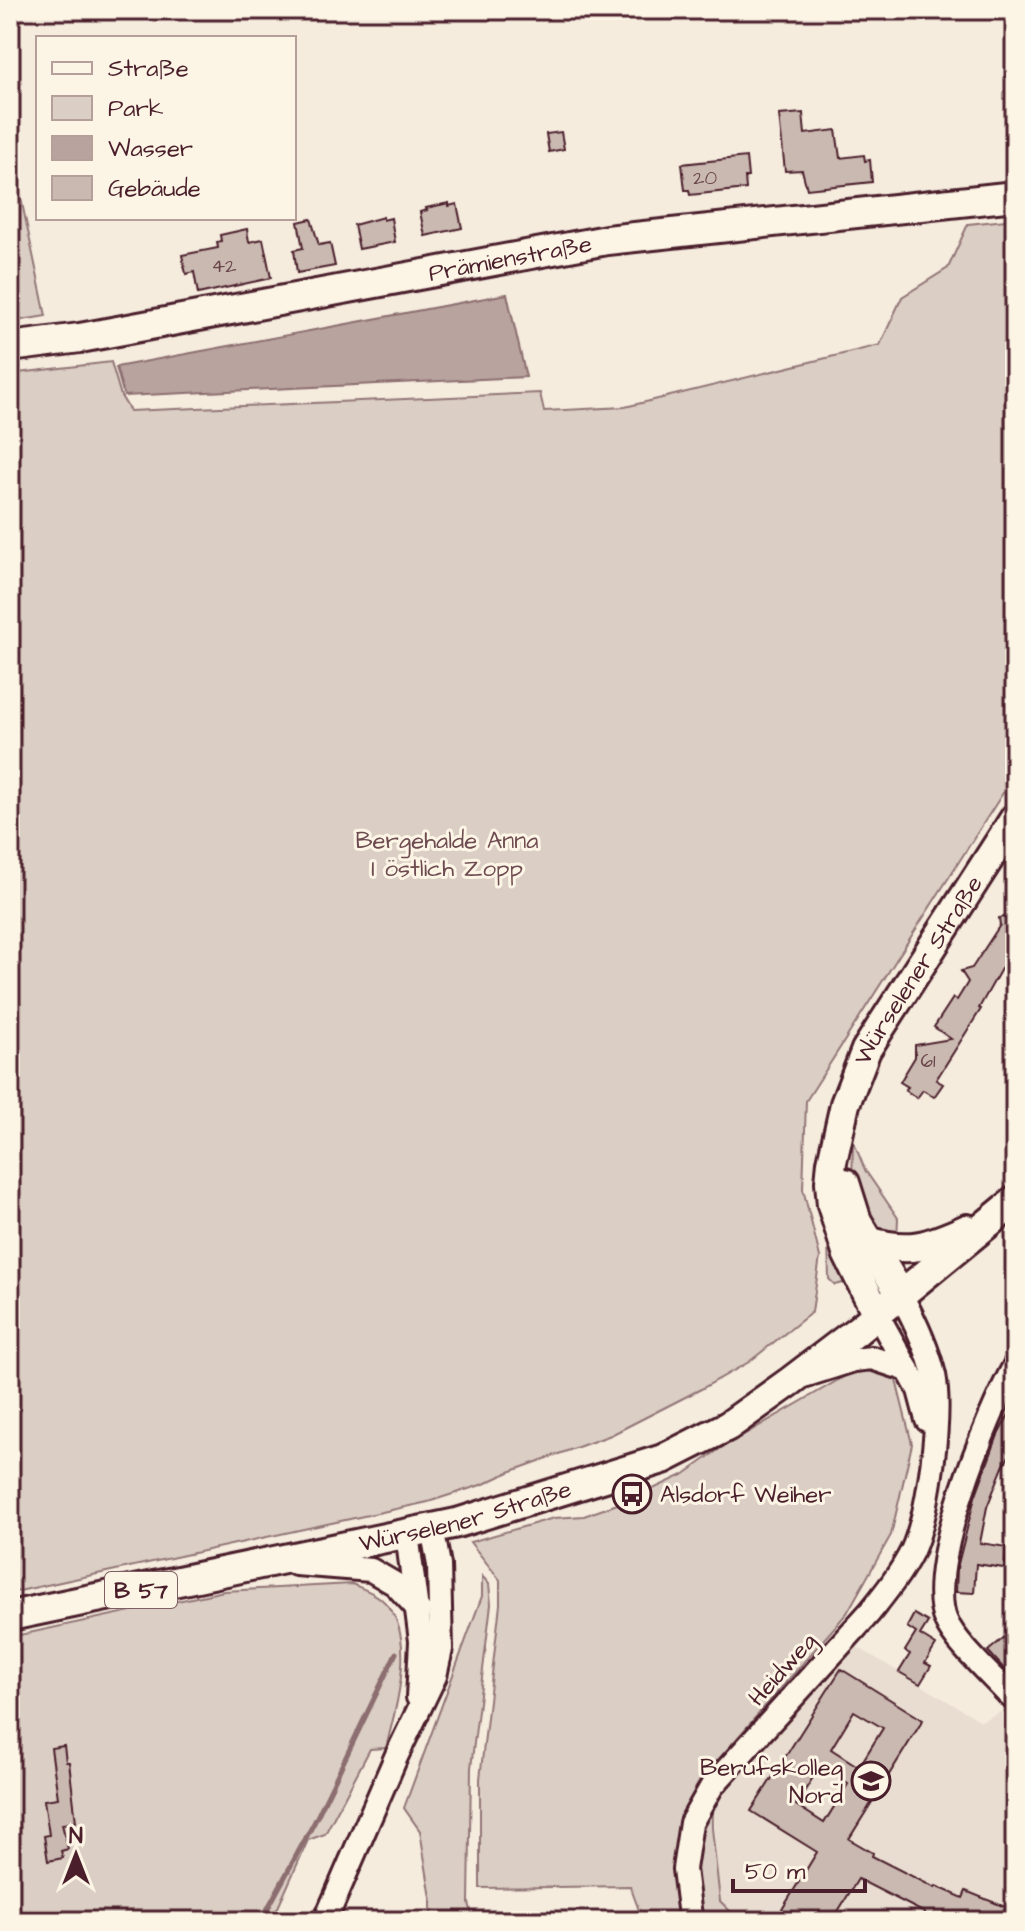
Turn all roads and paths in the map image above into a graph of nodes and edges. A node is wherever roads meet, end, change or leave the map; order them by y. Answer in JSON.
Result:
{"nodes":[{"id":1,"x":1015,"y":196,"type":"edge"},
{"id":2,"x":10,"y":347,"type":"edge"},
{"id":3,"x":1015,"y":818,"type":"edge"},
{"id":4,"x":840,"y":1131,"type":"junction"},
{"id":5,"x":1006,"y":1209,"type":"edge"},
{"id":6,"x":868,"y":1241,"type":"junction"},
{"id":7,"x":901,"y":1295,"type":"junction"},
{"id":8,"x":877,"y":1314,"type":"junction"},
{"id":9,"x":1015,"y":1365,"type":"edge"},
{"id":10,"x":908,"y":1370,"type":"junction"},
{"id":11,"x":791,"y":1381,"type":"junction"},
{"id":12,"x":934,"y":1452,"type":"junction"},
{"id":13,"x":420,"y":1531,"type":"junction"},
{"id":14,"x":272,"y":1562,"type":"junction"},
{"id":15,"x":419,"y":1610,"type":"junction"},
{"id":16,"x":10,"y":1616,"type":"edge"},
{"id":17,"x":1015,"y":1697,"type":"edge"},
{"id":18,"x":417,"y":1710,"type":"junction"},
{"id":19,"x":325,"y":1921,"type":"edge"},
{"id":20,"x":694,"y":1921,"type":"edge"}],
"edges":[{"from":1,"to":2,"type":"main road","name":"Prämienstraße"},
{"from":3,"to":4,"type":"main road","name":"Würselener Straße"},
{"from":4,"to":6,"type":"main road","name":"Würselener Straße"},
{"from":4,"to":8,"type":"main road","name":"Würselener Straße"},
{"from":5,"to":6,"type":"main road"},
{"from":5,"to":7,"type":"main road","number":"B 57"},
{"from":6,"to":7,"type":"main road","name":"Würselener Straße"},
{"from":7,"to":8,"type":"main road","name":"Würselener Straße","number":"B 57"},
{"from":7,"to":12,"type":"street","name":"Heidweg"},
{"from":8,"to":10,"type":"street","name":"Heidweg"},
{"from":8,"to":11,"type":"main road","name":"Würselener Straße","number":"B 57"},
{"from":9,"to":17,"type":"street"},
{"from":10,"to":11,"type":"street"},
{"from":10,"to":12,"type":"street","name":"Heidweg"},
{"from":11,"to":13,"type":"main road","name":"Würselener Straße","number":"B 57"},
{"from":12,"to":20,"type":"street","name":"Heidweg"},
{"from":13,"to":14,"type":"main road","name":"Würselener Straße","number":"B 57"},
{"from":13,"to":15,"type":"street"},
{"from":13,"to":18,"type":"street"},
{"from":14,"to":15,"type":"street"},
{"from":14,"to":16,"type":"main road","name":"Würselener Straße","number":"B 57"},
{"from":15,"to":18,"type":"street"},
{"from":18,"to":19,"type":"street"}]}
